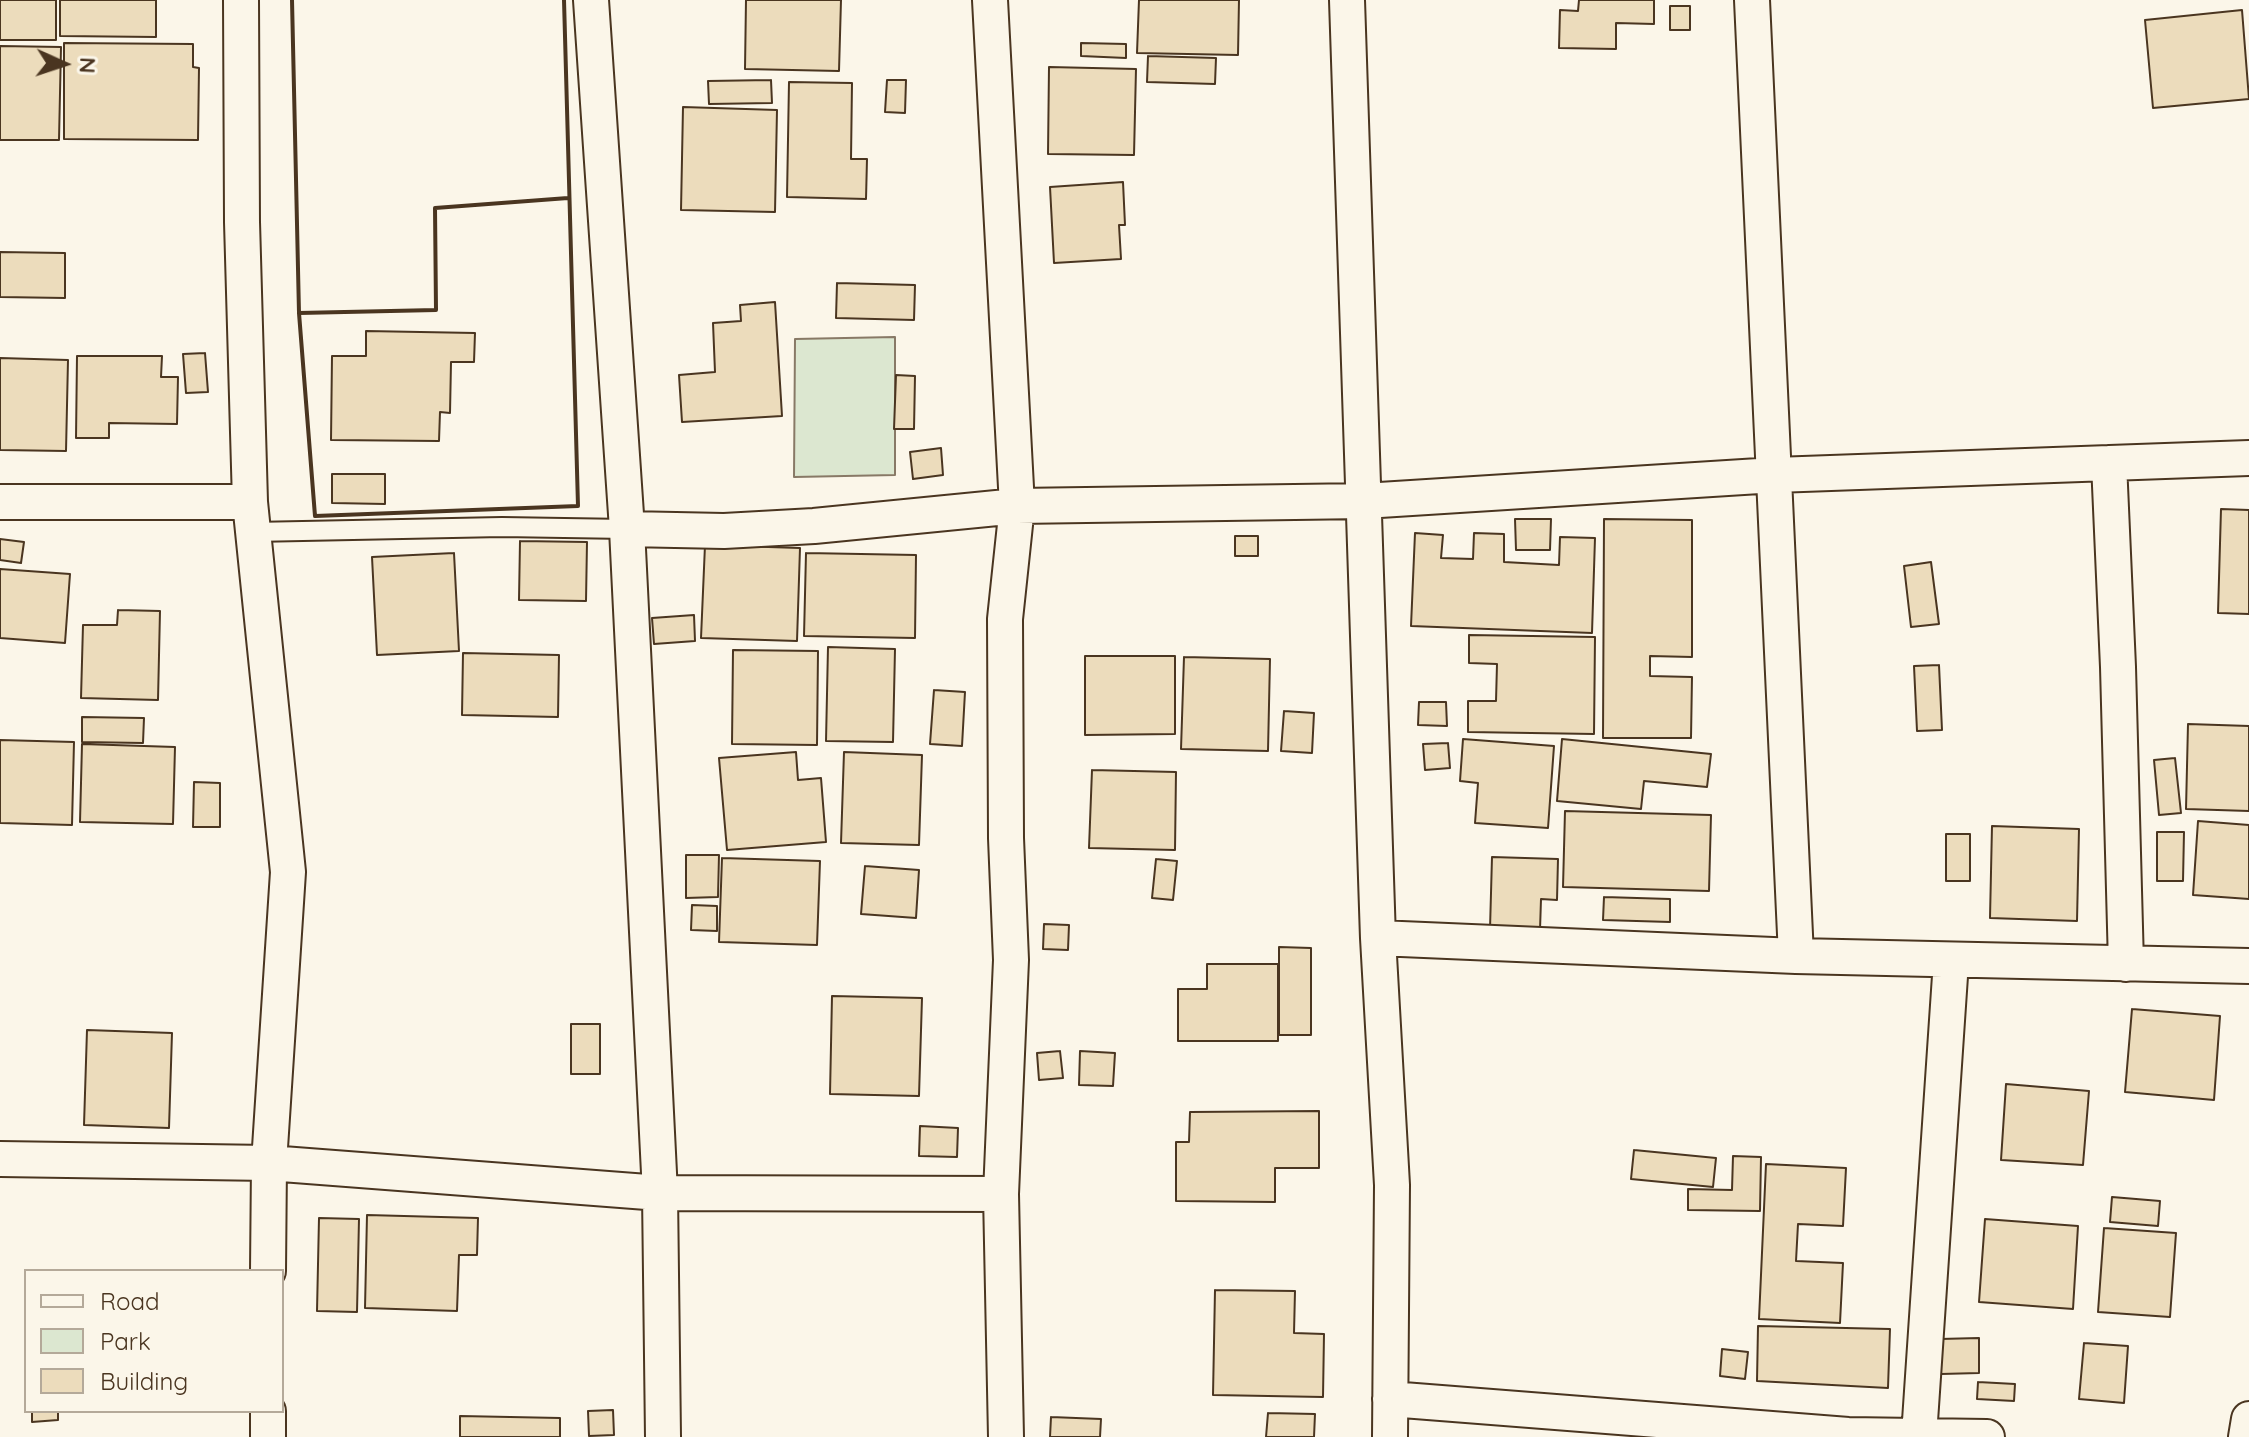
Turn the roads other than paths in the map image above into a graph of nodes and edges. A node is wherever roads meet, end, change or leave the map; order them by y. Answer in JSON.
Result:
{"nodes":[{"id":1,"x":241,"y":0,"type":"edge"},
{"id":2,"x":591,"y":0,"type":"edge"},
{"id":3,"x":990,"y":0,"type":"edge"},
{"id":4,"x":1347,"y":0,"type":"edge"},
{"id":5,"x":1752,"y":0,"type":"edge"},
{"id":6,"x":2249,"y":458,"type":"edge"},
{"id":7,"x":2109,"y":463,"type":"junction"},
{"id":8,"x":1775,"y":475,"type":"junction"},
{"id":9,"x":1364,"y":501,"type":"junction"},
{"id":10,"x":0,"y":502,"type":"edge"},
{"id":11,"x":1017,"y":506,"type":"junction"},
{"id":12,"x":252,"y":517,"type":"junction"},
{"id":13,"x":627,"y":529,"type":"junction"},
{"id":14,"x":1378,"y":938,"type":"junction"},
{"id":15,"x":1796,"y":956,"type":"junction"},
{"id":16,"x":1951,"y":961,"type":"junction"},
{"id":17,"x":2126,"y":964,"type":"junction"},
{"id":18,"x":2249,"y":966,"type":"edge"},
{"id":19,"x":0,"y":1159,"type":"edge"},
{"id":20,"x":269,"y":1163,"type":"junction"},
{"id":21,"x":660,"y":1193,"type":"junction"},
{"id":22,"x":1001,"y":1194,"type":"junction"},
{"id":23,"x":268,"y":1269,"type":"edge"},
{"id":24,"x":1390,"y":1399,"type":"junction"},
{"id":25,"x":268,"y":1413,"type":"edge"},
{"id":26,"x":2249,"y":1419,"type":"edge"},
{"id":27,"x":1919,"y":1436,"type":"edge"},
{"id":28,"x":268,"y":1437,"type":"edge"},
{"id":29,"x":663,"y":1437,"type":"edge"},
{"id":30,"x":1006,"y":1437,"type":"edge"},
{"id":31,"x":1390,"y":1437,"type":"edge"},
{"id":32,"x":1987,"y":1437,"type":"edge"},
{"id":33,"x":2246,"y":1437,"type":"edge"}],
"edges":[{"from":1,"to":12,"type":"street"},
{"from":2,"to":13,"type":"street"},
{"from":3,"to":11,"type":"street"},
{"from":4,"to":9,"type":"street"},
{"from":5,"to":8,"type":"street"},
{"from":6,"to":7,"type":"street"},
{"from":7,"to":8,"type":"street"},
{"from":7,"to":17,"type":"street"},
{"from":8,"to":9,"type":"street"},
{"from":8,"to":15,"type":"street"},
{"from":9,"to":11,"type":"street"},
{"from":9,"to":14,"type":"street"},
{"from":10,"to":12,"type":"street"},
{"from":11,"to":13,"type":"street"},
{"from":11,"to":22,"type":"street"},
{"from":12,"to":13,"type":"lane"},
{"from":12,"to":20,"type":"street"},
{"from":13,"to":21,"type":"street"},
{"from":14,"to":15,"type":"street"},
{"from":14,"to":24,"type":"street"},
{"from":15,"to":16,"type":"street"},
{"from":16,"to":17,"type":"street"},
{"from":16,"to":27,"type":"street"},
{"from":17,"to":18,"type":"street"},
{"from":19,"to":20,"type":"street"},
{"from":20,"to":21,"type":"street"},
{"from":20,"to":23,"type":"street"},
{"from":21,"to":22,"type":"street"},
{"from":21,"to":29,"type":"street"},
{"from":22,"to":30,"type":"street"},
{"from":24,"to":27,"type":"street"},
{"from":24,"to":31,"type":"street"},
{"from":25,"to":28,"type":"street"},
{"from":26,"to":33,"type":"street"},
{"from":27,"to":32,"type":"street"}]}
